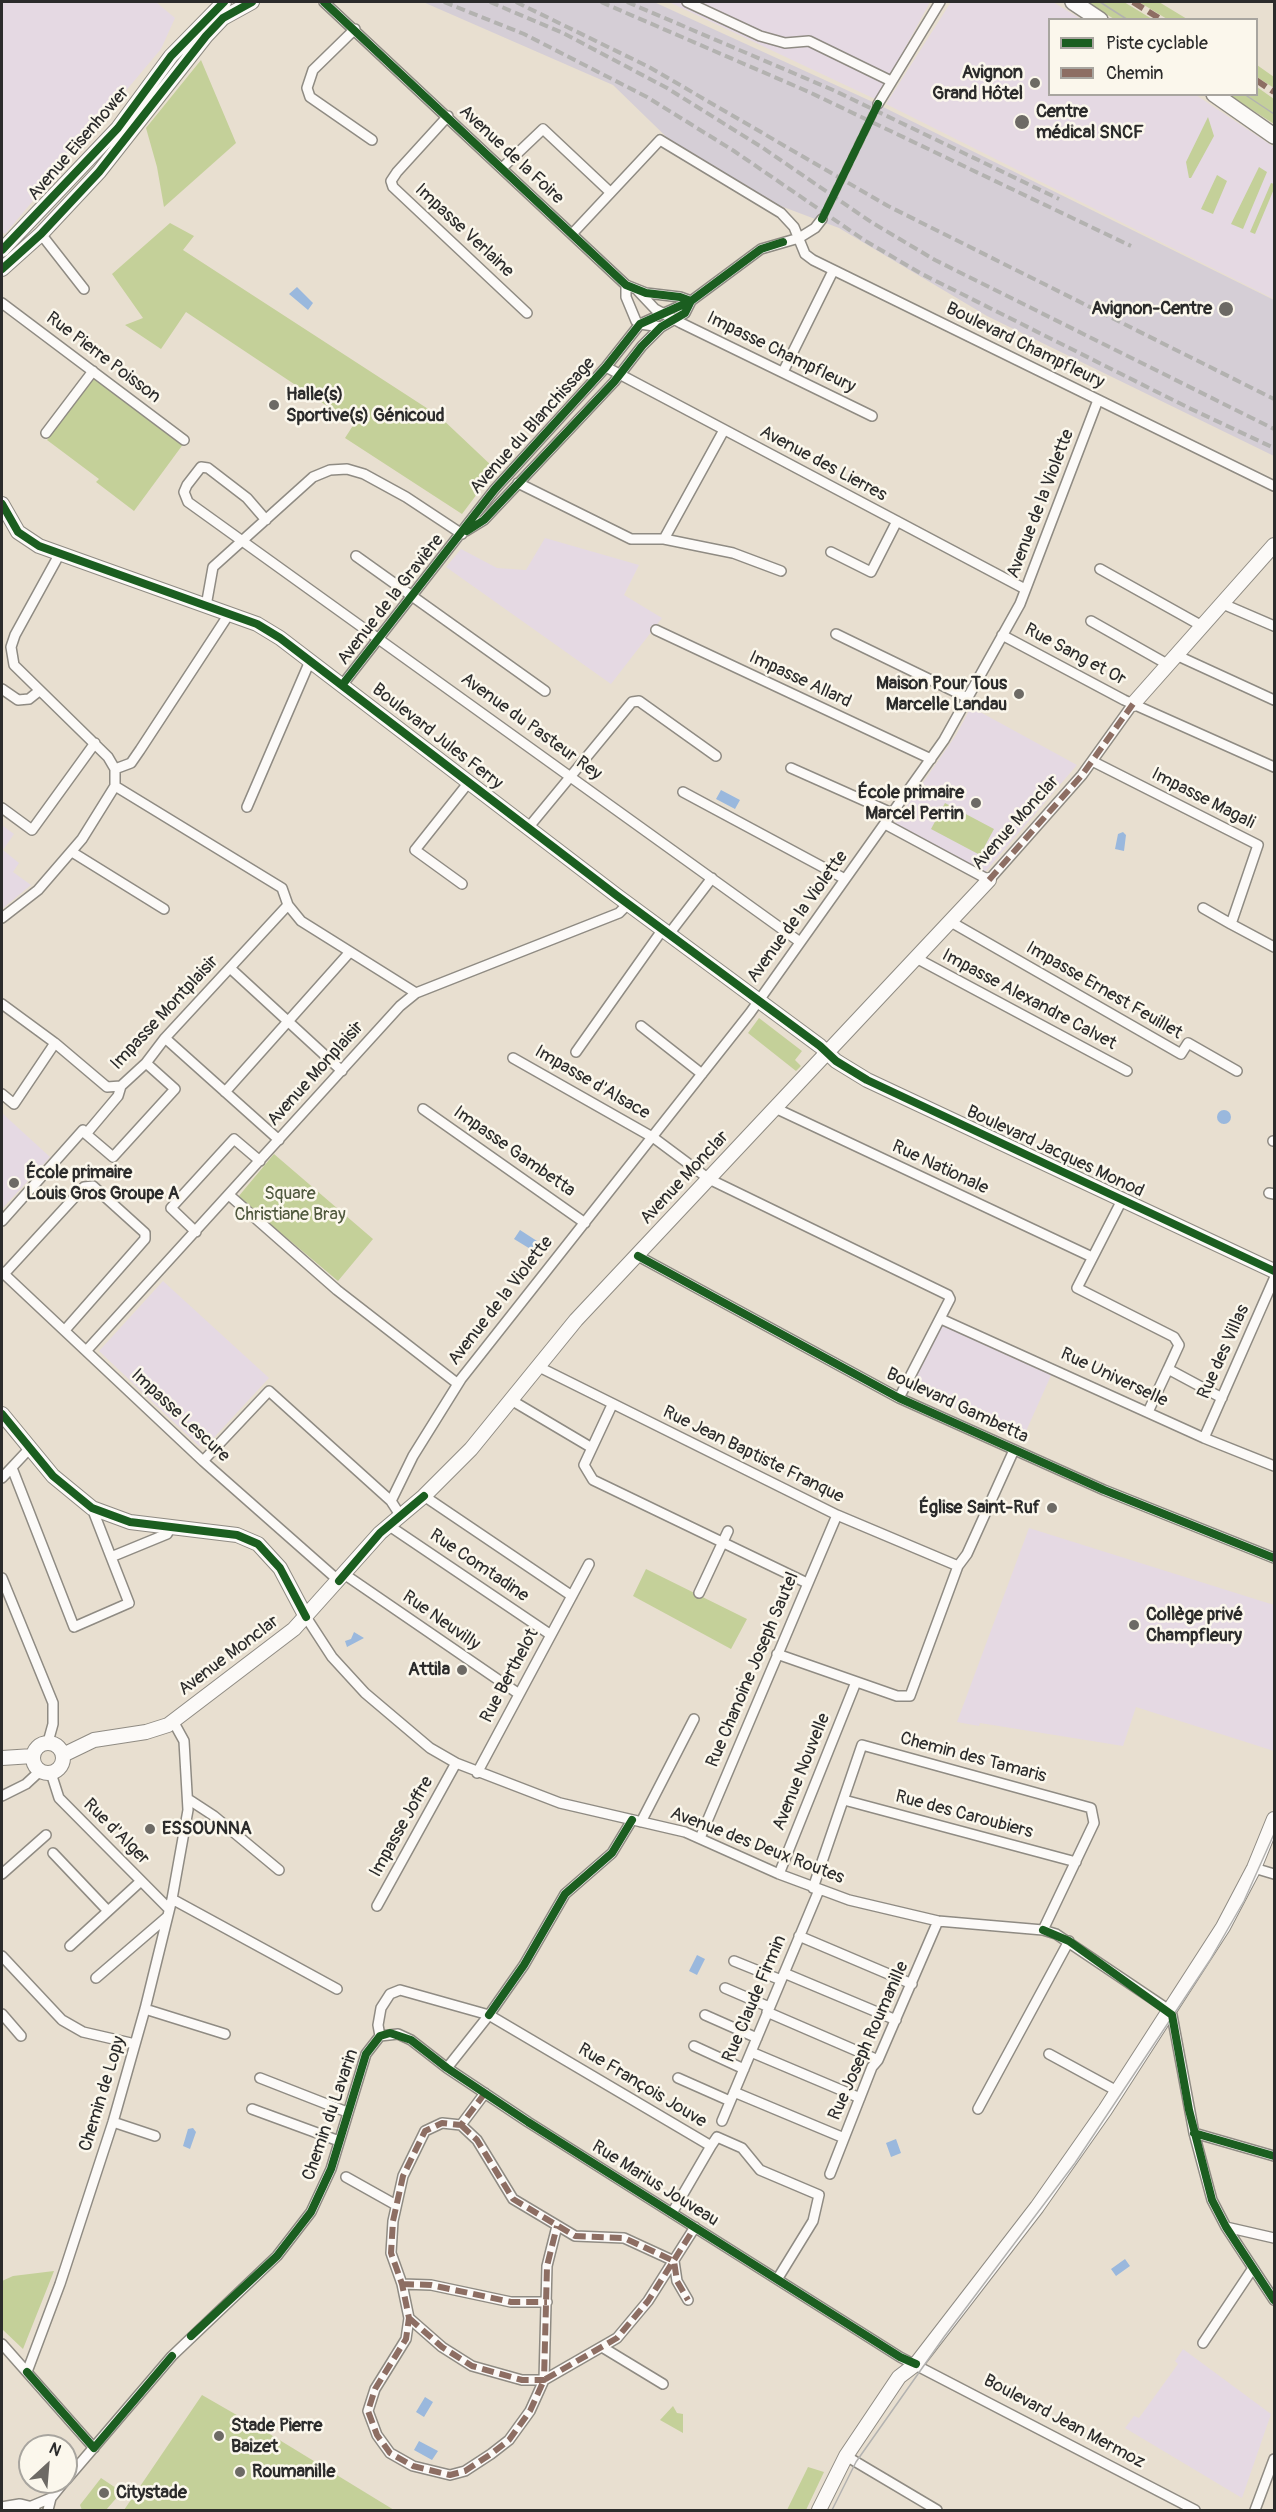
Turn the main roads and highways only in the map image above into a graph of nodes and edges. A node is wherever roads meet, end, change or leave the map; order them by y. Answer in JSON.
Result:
{"nodes":[{"id":1,"x":1073,"y":2,"type":"edge"},
{"id":2,"x":1097,"y":18,"type":"edge"},
{"id":3,"x":1217,"y":96,"type":"edge"},
{"id":4,"x":1275,"y":136,"type":"edge"},
{"id":5,"x":3,"y":2509,"type":"edge"},
{"id":6,"x":30,"y":2510,"type":"edge"}],
"edges":[{"from":1,"to":2,"type":"main road"},
{"from":3,"to":4,"type":"main road"},
{"from":5,"to":6,"type":"main road"}]}
